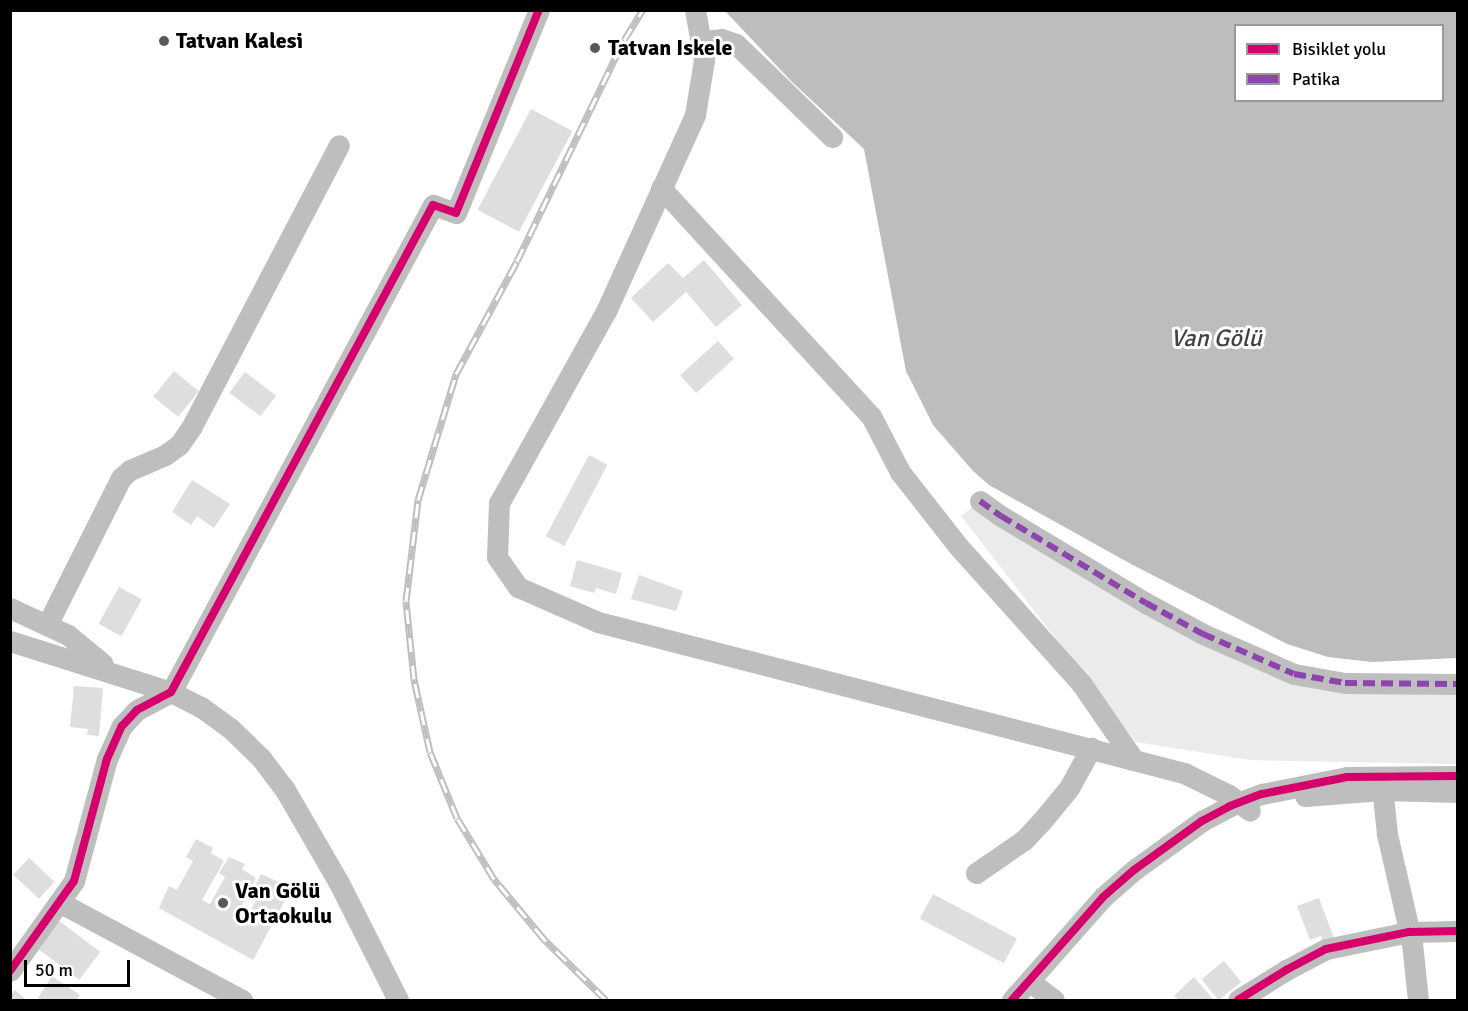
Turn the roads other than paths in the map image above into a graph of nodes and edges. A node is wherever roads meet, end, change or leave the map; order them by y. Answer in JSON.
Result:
{"nodes":[{"id":1,"x":539,"y":10,"type":"edge"},
{"id":2,"x":695,"y":10,"type":"edge"},
{"id":3,"x":701,"y":41,"type":"junction"},
{"id":4,"x":832,"y":137,"type":"dead end"},
{"id":5,"x":339,"y":145,"type":"dead end"},
{"id":6,"x":661,"y":188,"type":"junction"},
{"id":7,"x":980,"y":501,"type":"dead end"},
{"id":8,"x":10,"y":608,"type":"edge"},
{"id":9,"x":47,"y":625,"type":"junction"},
{"id":10,"x":10,"y":641,"type":"edge"},
{"id":11,"x":111,"y":671,"type":"junction"},
{"id":12,"x":1458,"y":684,"type":"edge"},
{"id":13,"x":171,"y":692,"type":"junction"},
{"id":14,"x":1090,"y":748,"type":"junction"},
{"id":15,"x":1134,"y":760,"type":"junction"},
{"id":16,"x":1458,"y":776,"type":"edge"},
{"id":17,"x":1382,"y":783,"type":"junction"},
{"id":18,"x":1458,"y":792,"type":"edge"},
{"id":19,"x":1245,"y":807,"type":"junction"},
{"id":20,"x":976,"y":873,"type":"dead end"},
{"id":21,"x":59,"y":902,"type":"junction"},
{"id":22,"x":1458,"y":931,"type":"edge"},
{"id":23,"x":1410,"y":932,"type":"junction"},
{"id":24,"x":10,"y":970,"type":"edge"},
{"id":25,"x":1030,"y":990,"type":"edge"},
{"id":26,"x":242,"y":1000,"type":"edge"},
{"id":27,"x":398,"y":1000,"type":"edge"},
{"id":28,"x":1012,"y":1000,"type":"edge"},
{"id":29,"x":1054,"y":1000,"type":"edge"},
{"id":30,"x":1238,"y":1000,"type":"edge"},
{"id":31,"x":1418,"y":1000,"type":"edge"}],
"edges":[{"from":1,"to":13,"type":"street"},
{"from":2,"to":3,"type":"street"},
{"from":3,"to":4,"type":"street"},
{"from":3,"to":6,"type":"street"},
{"from":5,"to":9,"type":"street"},
{"from":6,"to":14,"type":"street"},
{"from":6,"to":15,"type":"street"},
{"from":7,"to":12,"type":"street"},
{"from":8,"to":9,"type":"street"},
{"from":9,"to":11,"type":"street"},
{"from":10,"to":11,"type":"street"},
{"from":11,"to":13,"type":"street"},
{"from":13,"to":21,"type":"street"},
{"from":13,"to":27,"type":"street"},
{"from":14,"to":15,"type":"street"},
{"from":14,"to":20,"type":"street"},
{"from":15,"to":19,"type":"street"},
{"from":16,"to":17,"type":"street"},
{"from":17,"to":18,"type":"street"},
{"from":17,"to":19,"type":"street"},
{"from":17,"to":23,"type":"street"},
{"from":19,"to":25,"type":"street"},
{"from":21,"to":24,"type":"street"},
{"from":21,"to":26,"type":"street"},
{"from":22,"to":23,"type":"street"},
{"from":23,"to":30,"type":"street"},
{"from":23,"to":31,"type":"street"},
{"from":25,"to":28,"type":"street"},
{"from":25,"to":29,"type":"street"}]}
